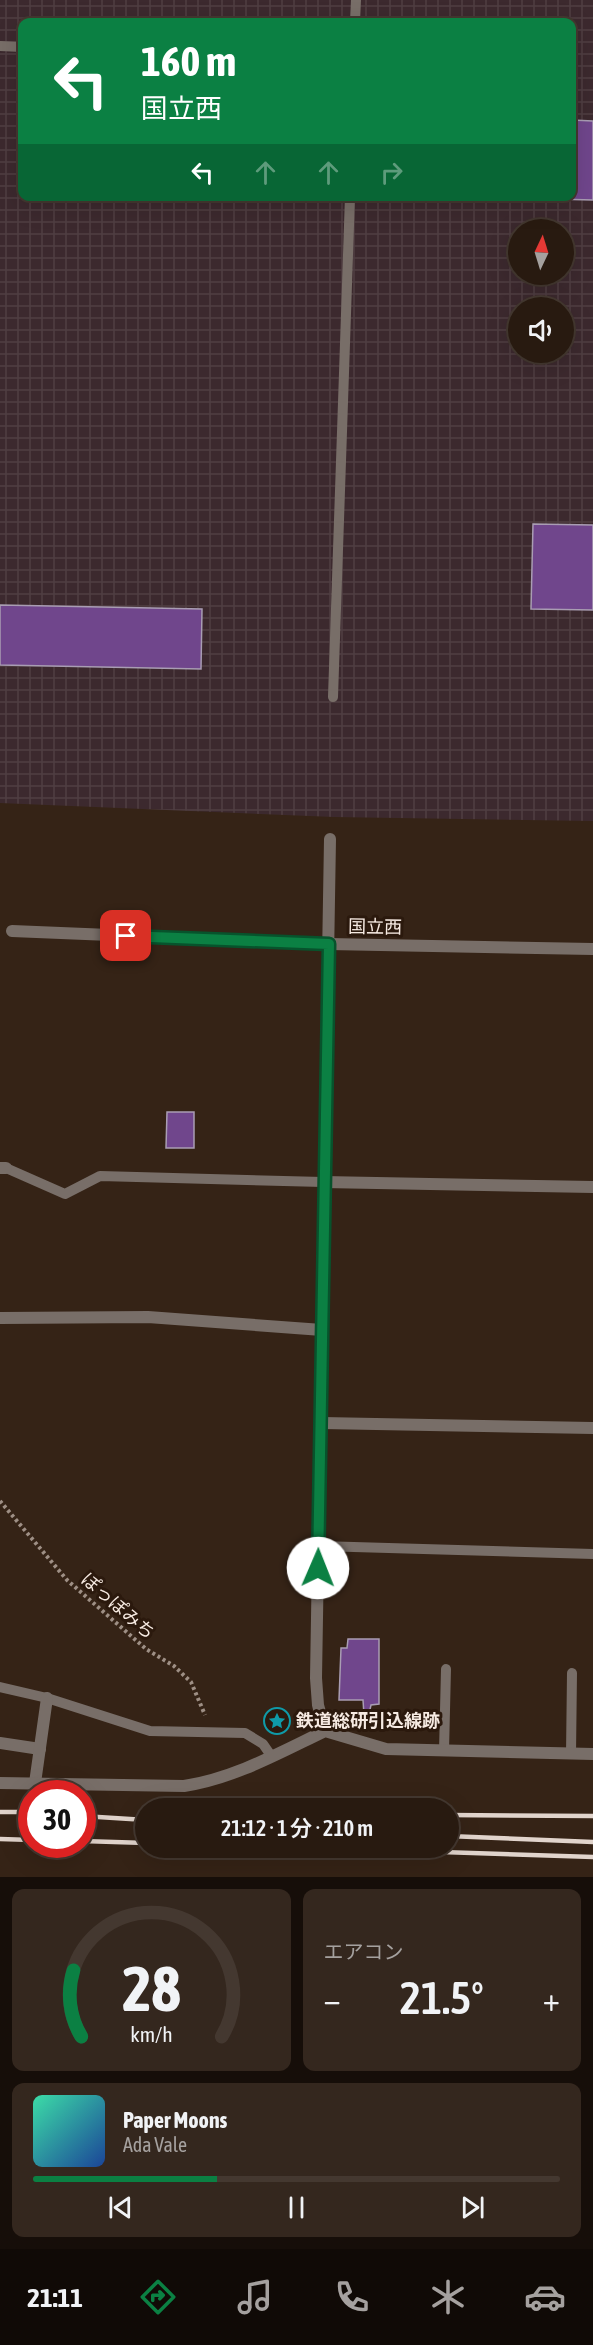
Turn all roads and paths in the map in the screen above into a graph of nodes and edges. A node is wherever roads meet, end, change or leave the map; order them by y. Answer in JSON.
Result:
{"nodes":[{"id":1,"x":356,"y":0,"type":"edge"},
{"id":2,"x":355,"y":18,"type":"edge"},
{"id":3,"x":0,"y":46,"type":"edge"},
{"id":4,"x":18,"y":47,"type":"edge"},
{"id":5,"x":350,"y":201,"type":"edge"},
{"id":6,"x":333,"y":697,"type":"dead end"},
{"id":7,"x":330,"y":839,"type":"dead end"},
{"id":8,"x":12,"y":931,"type":"dead end"},
{"id":9,"x":329,"y":944,"type":"junction"},
{"id":10,"x":593,"y":949,"type":"edge"},
{"id":11,"x":3,"y":1168,"type":"edge"},
{"id":12,"x":323,"y":1182,"type":"junction"},
{"id":13,"x":593,"y":1187,"type":"edge"},
{"id":14,"x":0,"y":1318,"type":"edge"},
{"id":15,"x":322,"y":1330,"type":"junction"},
{"id":16,"x":322,"y":1423,"type":"junction"},
{"id":17,"x":593,"y":1428,"type":"edge"},
{"id":18,"x":0,"y":1501,"type":"edge"},
{"id":19,"x":319,"y":1546,"type":"junction"},
{"id":20,"x":593,"y":1554,"type":"edge"},
{"id":21,"x":446,"y":1669,"type":"dead end"},
{"id":22,"x":572,"y":1673,"type":"dead end"},
{"id":23,"x":0,"y":1687,"type":"edge"},
{"id":24,"x":47,"y":1698,"type":"junction"},
{"id":25,"x":325,"y":1731,"type":"junction"},
{"id":26,"x":211,"y":1732,"type":"junction"},
{"id":27,"x":0,"y":1743,"type":"edge"},
{"id":28,"x":40,"y":1749,"type":"junction"},
{"id":29,"x":444,"y":1751,"type":"junction"},
{"id":30,"x":571,"y":1754,"type":"junction"},
{"id":31,"x":593,"y":1754,"type":"edge"},
{"id":32,"x":272,"y":1757,"type":"junction"},
{"id":33,"x":36,"y":1780,"type":"edge"},
{"id":34,"x":0,"y":1783,"type":"edge"},
{"id":35,"x":18,"y":1784,"type":"edge"},
{"id":36,"x":96,"y":1785,"type":"edge"}],
"edges":[{"from":1,"to":2,"type":"lane"},
{"from":3,"to":4,"type":"lane"},
{"from":5,"to":6,"type":"lane"},
{"from":7,"to":9,"type":"street"},
{"from":8,"to":9,"type":"street","name":"国立西"},
{"from":9,"to":10,"type":"street","name":"国立西"},
{"from":9,"to":12,"type":"street"},
{"from":11,"to":12,"type":"lane"},
{"from":12,"to":13,"type":"street"},
{"from":12,"to":15,"type":"street"},
{"from":14,"to":15,"type":"street"},
{"from":15,"to":16,"type":"street"},
{"from":16,"to":17,"type":"street"},
{"from":16,"to":19,"type":"street"},
{"from":18,"to":26,"type":"path","name":"ぽっぽみち"},
{"from":19,"to":20,"type":"lane"},
{"from":19,"to":25,"type":"street"},
{"from":21,"to":29,"type":"lane"},
{"from":22,"to":30,"type":"lane"},
{"from":23,"to":24,"type":"lane"},
{"from":24,"to":26,"type":"lane"},
{"from":24,"to":28,"type":"street"},
{"from":25,"to":29,"type":"street"},
{"from":25,"to":32,"type":"street"},
{"from":26,"to":32,"type":"lane"},
{"from":27,"to":28,"type":"street"},
{"from":28,"to":33,"type":"street"},
{"from":29,"to":30,"type":"street"},
{"from":30,"to":31,"type":"street"},
{"from":32,"to":36,"type":"street"},
{"from":34,"to":35,"type":"street"}]}
